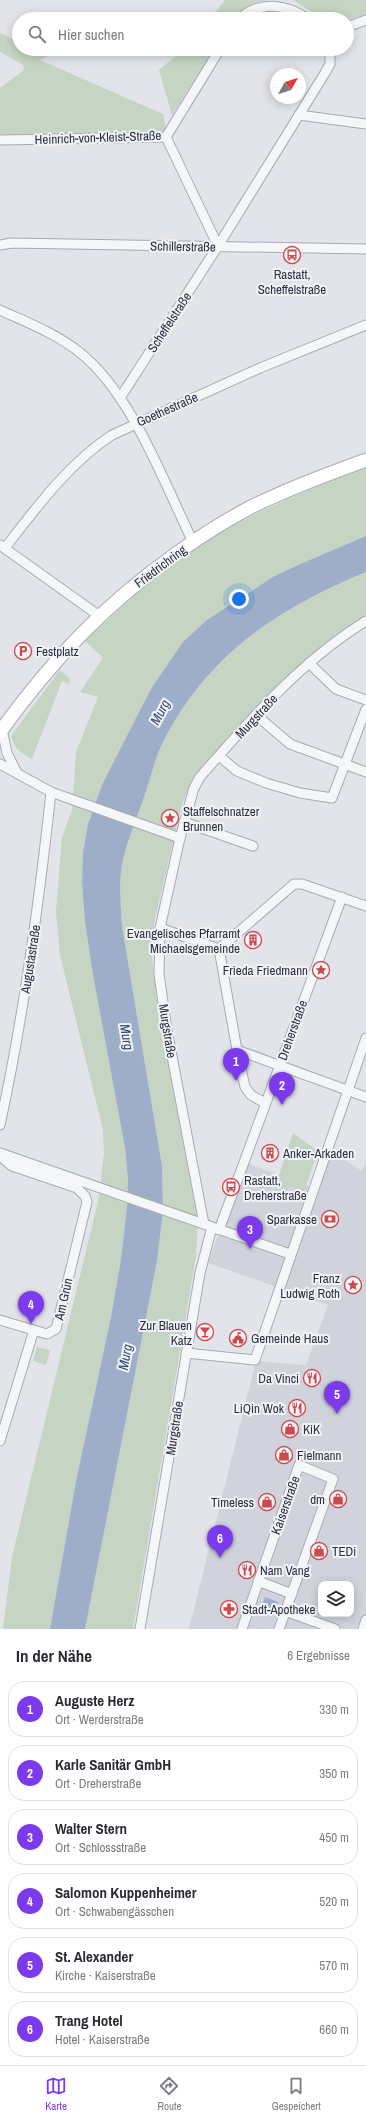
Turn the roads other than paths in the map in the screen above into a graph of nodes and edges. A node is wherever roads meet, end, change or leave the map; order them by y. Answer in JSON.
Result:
{"nodes":[{"id":1,"x":247,"y":12,"type":"edge"},
{"id":2,"x":295,"y":12,"type":"edge"},
{"id":3,"x":366,"y":20,"type":"edge"},
{"id":4,"x":354,"y":24,"type":"edge"},
{"id":5,"x":216,"y":56,"type":"edge"},
{"id":6,"x":330,"y":56,"type":"edge"},
{"id":7,"x":299,"y":115,"type":"junction"},
{"id":8,"x":366,"y":124,"type":"edge"},
{"id":9,"x":166,"y":137,"type":"junction"},
{"id":10,"x":0,"y":140,"type":"edge"},
{"id":11,"x":0,"y":245,"type":"edge"},
{"id":12,"x":218,"y":246,"type":"junction"},
{"id":13,"x":366,"y":249,"type":"edge"},
{"id":14,"x":0,"y":310,"type":"edge"},
{"id":15,"x":366,"y":325,"type":"edge"},
{"id":16,"x":120,"y":398,"type":"junction"},
{"id":17,"x":135,"y":424,"type":"junction"},
{"id":18,"x":366,"y":460,"type":"edge"},
{"id":19,"x":193,"y":542,"type":"junction"},
{"id":20,"x":2,"y":546,"type":"edge"},
{"id":21,"x":98,"y":615,"type":"junction"},
{"id":22,"x":366,"y":620,"type":"edge"},
{"id":23,"x":308,"y":663,"type":"junction"},
{"id":24,"x":366,"y":700,"type":"edge"},
{"id":25,"x":366,"y":709,"type":"edge"},
{"id":26,"x":256,"y":715,"type":"junction"},
{"id":27,"x":1,"y":731,"type":"edge"},
{"id":28,"x":219,"y":756,"type":"junction"},
{"id":29,"x":0,"y":764,"type":"edge"},
{"id":30,"x":344,"y":764,"type":"junction"},
{"id":31,"x":366,"y":772,"type":"edge"},
{"id":32,"x":17,"y":774,"type":"junction"},
{"id":33,"x":51,"y":792,"type":"junction"},
{"id":34,"x":184,"y":822,"type":"junction"},
{"id":35,"x":180,"y":838,"type":"junction"},
{"id":36,"x":253,"y":846,"type":"dead end"},
{"id":37,"x":342,"y":897,"type":"junction"},
{"id":38,"x":366,"y":906,"type":"edge"},
{"id":39,"x":160,"y":928,"type":"junction"},
{"id":40,"x":219,"y":948,"type":"junction"},
{"id":41,"x":366,"y":1038,"type":"edge"},
{"id":42,"x":237,"y":1050,"type":"junction"},
{"id":43,"x":279,"y":1065,"type":"junction"},
{"id":44,"x":347,"y":1091,"type":"junction"},
{"id":45,"x":366,"y":1097,"type":"edge"},
{"id":46,"x":265,"y":1104,"type":"junction"},
{"id":47,"x":0,"y":1125,"type":"edge"},
{"id":48,"x":0,"y":1154,"type":"edge"},
{"id":49,"x":212,"y":1227,"type":"junction"},
{"id":50,"x":290,"y":1254,"type":"junction"},
{"id":51,"x":0,"y":1320,"type":"edge"},
{"id":52,"x":34,"y":1330,"type":"junction"},
{"id":53,"x":186,"y":1353,"type":"junction"},
{"id":54,"x":0,"y":1441,"type":"edge"},
{"id":55,"x":258,"y":1581,"type":"junction"},
{"id":56,"x":292,"y":1594,"type":"junction"},
{"id":57,"x":285,"y":1611,"type":"junction"},
{"id":58,"x":366,"y":1620,"type":"edge"},
{"id":59,"x":140,"y":1629,"type":"edge"},
{"id":60,"x":242,"y":1629,"type":"edge"},
{"id":61,"x":279,"y":1629,"type":"edge"},
{"id":62,"x":335,"y":1629,"type":"edge"},
{"id":63,"x":363,"y":1629,"type":"edge"}],
"edges":[{"from":1,"to":2,"type":"street"},
{"from":3,"to":4,"type":"street"},
{"from":5,"to":9,"type":"street","name":"Heinrich-von-Kleist-Straße"},
{"from":6,"to":7,"type":"street"},
{"from":7,"to":8,"type":"street"},
{"from":7,"to":12,"type":"street","name":"Scheffelstraße"},
{"from":9,"to":10,"type":"street","name":"Heinrich-von-Kleist-Straße"},
{"from":9,"to":12,"type":"street"},
{"from":11,"to":12,"type":"street","name":"Schillerstraße"},
{"from":12,"to":13,"type":"street","name":"Schillerstraße"},
{"from":12,"to":16,"type":"street","name":"Scheffelstraße"},
{"from":14,"to":16,"type":"street"},
{"from":15,"to":17,"type":"street","name":"Goethestraße"},
{"from":16,"to":17,"type":"street"},
{"from":17,"to":19,"type":"street"},
{"from":17,"to":20,"type":"street","name":"Goethestraße"},
{"from":18,"to":19,"type":"main road","name":"Friedrichring"},
{"from":19,"to":21,"type":"main road","name":"Friedrichring"},
{"from":20,"to":21,"type":"street"},
{"from":21,"to":27,"type":"main road","name":"Friedrichring"},
{"from":22,"to":23,"type":"street","name":"Murgstraße"},
{"from":23,"to":24,"type":"street"},
{"from":23,"to":26,"type":"street","name":"Murgstraße"},
{"from":25,"to":30,"type":"street"},
{"from":26,"to":28,"type":"street","name":"Murgstraße"},
{"from":26,"to":30,"type":"street"},
{"from":27,"to":32,"type":"street"},
{"from":28,"to":30,"type":"street"},
{"from":28,"to":34,"type":"street","name":"Murgstraße"},
{"from":29,"to":32,"type":"street"},
{"from":30,"to":31,"type":"street"},
{"from":32,"to":33,"type":"street"},
{"from":33,"to":35,"type":"street"},
{"from":33,"to":47,"type":"street","name":"Augustastraße"},
{"from":34,"to":35,"type":"street","name":"Murgstraße"},
{"from":34,"to":36,"type":"street"},
{"from":35,"to":39,"type":"street","name":"Murgstraße"},
{"from":37,"to":38,"type":"street"},
{"from":37,"to":40,"type":"street"},
{"from":37,"to":43,"type":"street","name":"Dreherstraße"},
{"from":39,"to":40,"type":"street"},
{"from":39,"to":49,"type":"street","name":"Murgstraße"},
{"from":40,"to":42,"type":"street"},
{"from":41,"to":44,"type":"street"},
{"from":42,"to":43,"type":"street"},
{"from":42,"to":46,"type":"street"},
{"from":43,"to":44,"type":"street"},
{"from":43,"to":46,"type":"street","name":"Dreherstraße"},
{"from":44,"to":45,"type":"street"},
{"from":44,"to":50,"type":"street"},
{"from":46,"to":49,"type":"street","name":"Dreherstraße"},
{"from":48,"to":49,"type":"street"},
{"from":48,"to":52,"type":"street","name":"Am Grün"},
{"from":49,"to":50,"type":"street"},
{"from":49,"to":53,"type":"street","name":"Murgstraße"},
{"from":50,"to":53,"type":"street"},
{"from":51,"to":52,"type":"street","name":"Am Grün"},
{"from":52,"to":54,"type":"street"},
{"from":53,"to":59,"type":"street","name":"Murgstraße"},
{"from":55,"to":56,"type":"street"},
{"from":55,"to":56,"type":"street","name":"Kaiserstraße"},
{"from":55,"to":60,"type":"street","name":"Kaiserstraße"},
{"from":56,"to":57,"type":"street","name":"Kaiserstraße"},
{"from":57,"to":61,"type":"street","name":"Kaiserstraße"},
{"from":57,"to":62,"type":"street"},
{"from":58,"to":63,"type":"street"}]}
